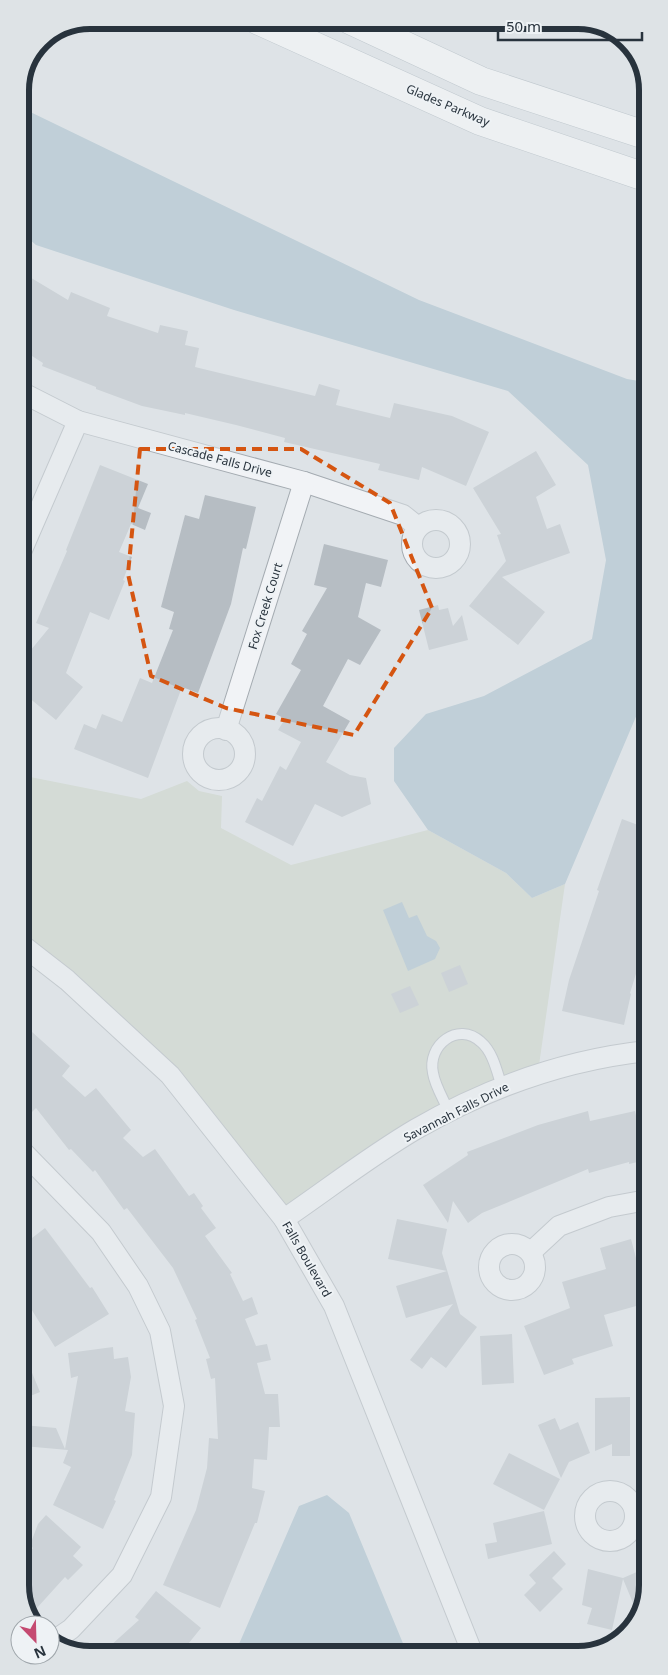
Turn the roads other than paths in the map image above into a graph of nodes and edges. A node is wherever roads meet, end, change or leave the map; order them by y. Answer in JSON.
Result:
{"nodes":[{"id":1,"x":277,"y":29,"type":"edge"},
{"id":2,"x":369,"y":29,"type":"edge"},
{"id":3,"x":639,"y":133,"type":"edge"},
{"id":4,"x":639,"y":175,"type":"edge"},
{"id":5,"x":29,"y":396,"type":"edge"},
{"id":6,"x":78,"y":421,"type":"junction"},
{"id":7,"x":304,"y":482,"type":"junction"},
{"id":8,"x":418,"y":528,"type":"dead end"},
{"id":9,"x":29,"y":534,"type":"edge"},
{"id":10,"x":226,"y":730,"type":"dead end"},
{"id":11,"x":29,"y":950,"type":"edge"},
{"id":12,"x":639,"y":1052,"type":"edge"},
{"id":13,"x":502,"y":1087,"type":"junction"},
{"id":14,"x":449,"y":1112,"type":"junction"},
{"id":15,"x":29,"y":1158,"type":"edge"},
{"id":16,"x":639,"y":1201,"type":"edge"},
{"id":17,"x":284,"y":1219,"type":"junction"},
{"id":18,"x":531,"y":1252,"type":"dead end"},
{"id":19,"x":60,"y":1637,"type":"edge"},
{"id":20,"x":470,"y":1646,"type":"edge"}],
"edges":[{"from":1,"to":4,"type":"main road","name":"Glades Parkway"},
{"from":2,"to":3,"type":"main road"},
{"from":5,"to":6,"type":"street","name":"Cascade Falls Drive"},
{"from":6,"to":7,"type":"street","name":"Cascade Falls Drive"},
{"from":6,"to":9,"type":"street"},
{"from":7,"to":8,"type":"street","name":"Cascade Falls Drive"},
{"from":7,"to":10,"type":"street","name":"Fox Creek Court"},
{"from":11,"to":17,"type":"street","name":"Falls Boulevard"},
{"from":12,"to":13,"type":"street","name":"Savannah Falls Drive"},
{"from":13,"to":14,"type":"street","name":"Savannah Falls Drive"},
{"from":13,"to":14,"type":"lane"},
{"from":14,"to":17,"type":"street","name":"Savannah Falls Drive"},
{"from":15,"to":19,"type":"street"},
{"from":16,"to":18,"type":"street"},
{"from":17,"to":20,"type":"street","name":"Falls Boulevard"}]}
